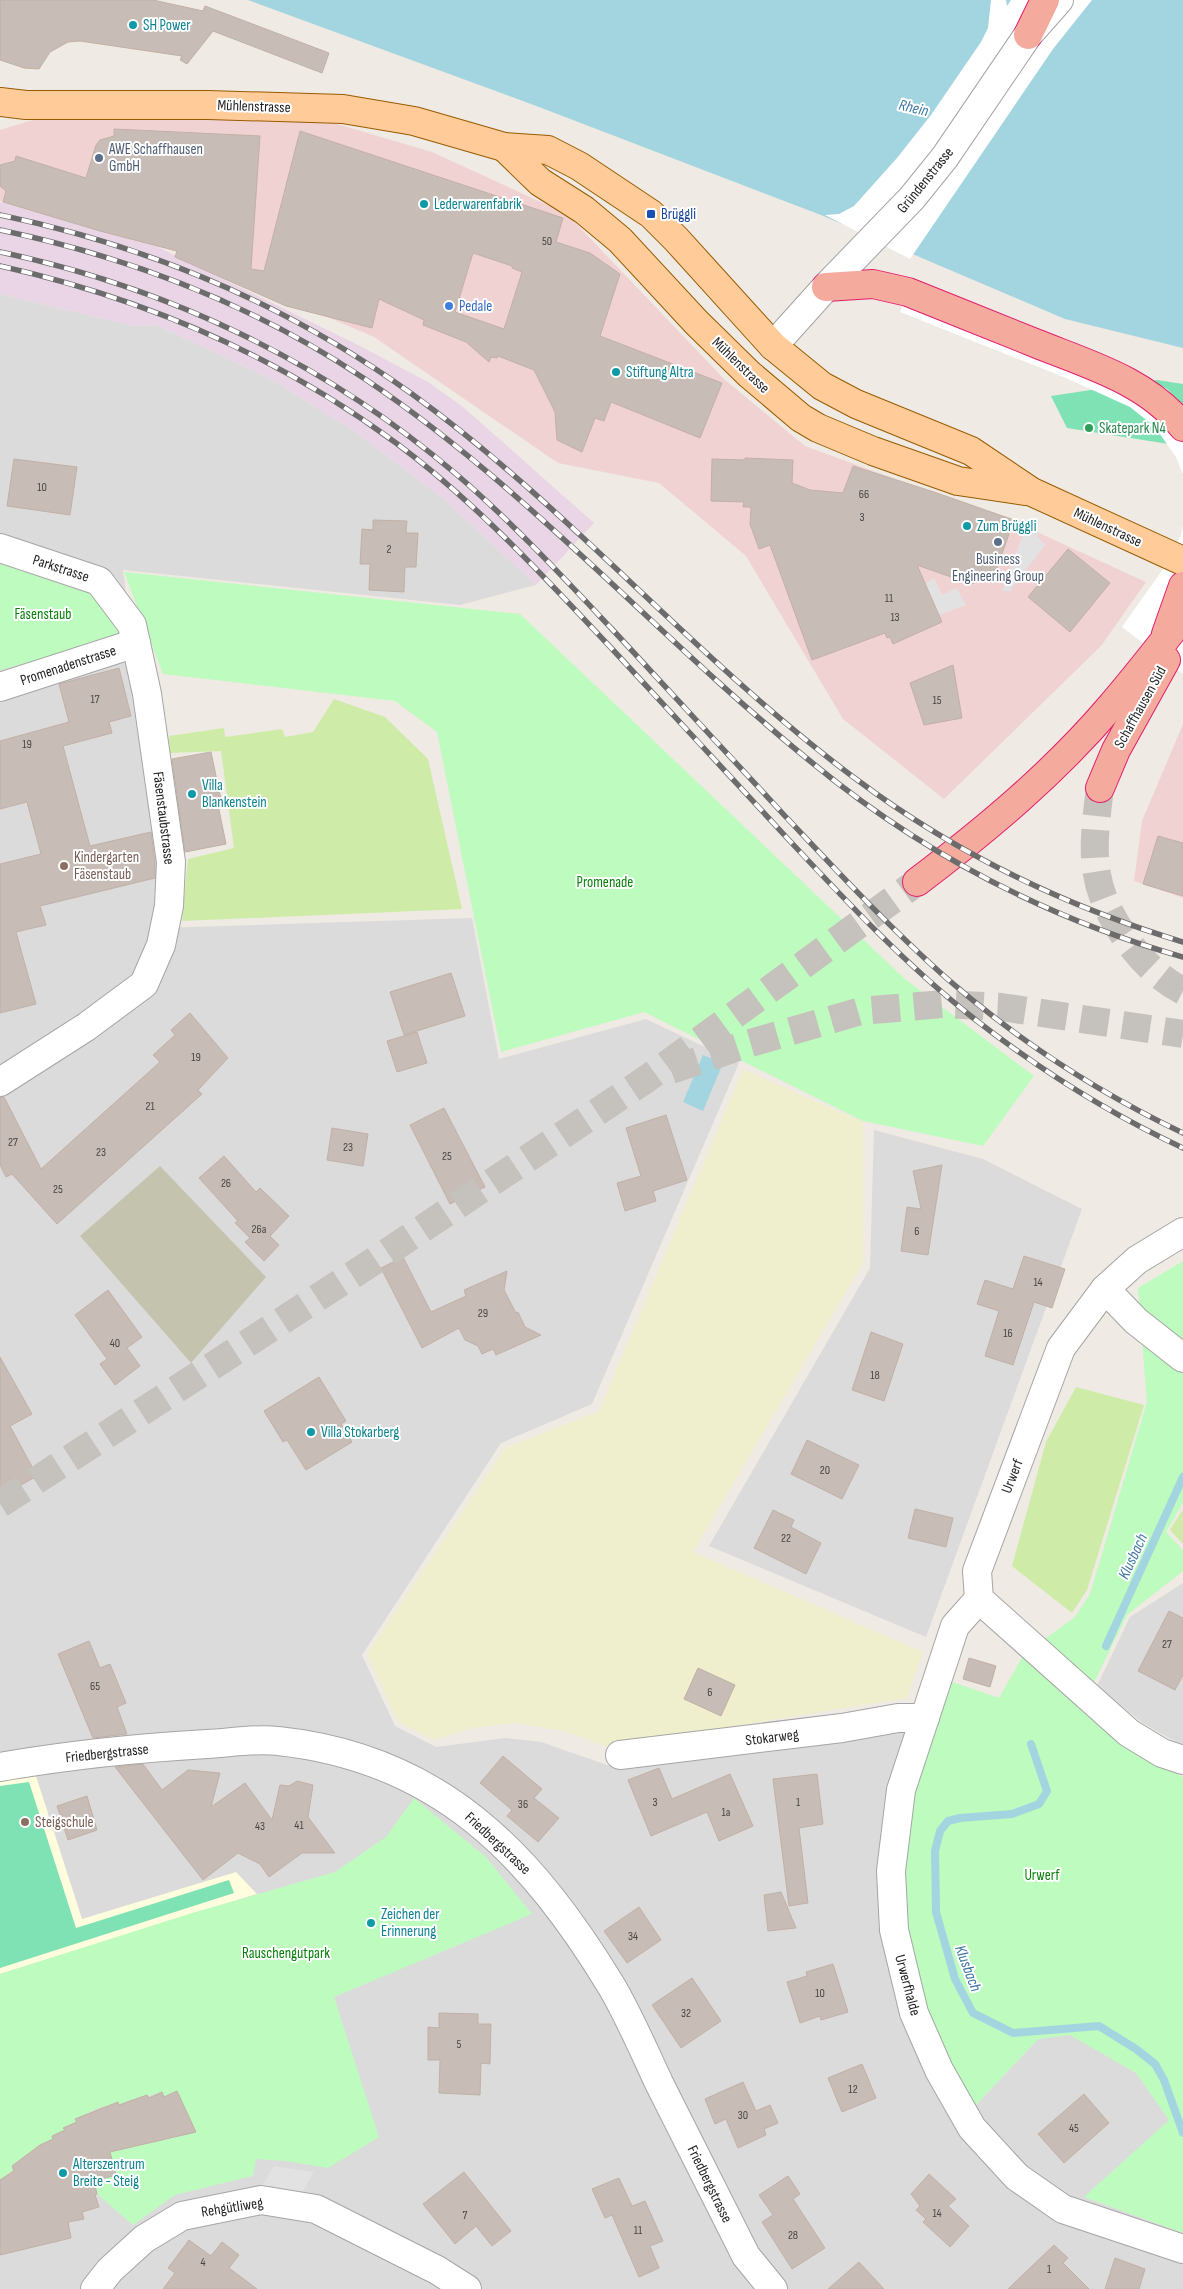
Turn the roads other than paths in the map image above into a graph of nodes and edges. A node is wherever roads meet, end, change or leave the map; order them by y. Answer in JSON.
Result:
{"nodes":[{"id":1,"x":1045,"y":0,"type":"edge"},
{"id":2,"x":1059,"y":0,"type":"edge"},
{"id":3,"x":1028,"y":35,"type":"junction"},
{"id":4,"x":0,"y":102,"type":"edge"},
{"id":5,"x":504,"y":147,"type":"junction"},
{"id":6,"x":826,"y":287,"type":"junction"},
{"id":7,"x":773,"y":346,"type":"junction"},
{"id":8,"x":748,"y":374,"type":"junction"},
{"id":9,"x":1183,"y":427,"type":"edge"},
{"id":10,"x":1032,"y":492,"type":"junction"},
{"id":11,"x":0,"y":548,"type":"edge"},
{"id":12,"x":1183,"y":561,"type":"edge"},
{"id":13,"x":1183,"y":586,"type":"edge"},
{"id":14,"x":1183,"y":617,"type":"edge"},
{"id":15,"x":134,"y":634,"type":"junction"},
{"id":16,"x":1167,"y":646,"type":"edge"},
{"id":17,"x":0,"y":687,"type":"edge"},
{"id":18,"x":1100,"y":788,"type":"tunnel mouth"},
{"id":19,"x":917,"y":882,"type":"tunnel mouth"},
{"id":20,"x":0,"y":1082,"type":"edge"},
{"id":21,"x":1183,"y":1232,"type":"edge"},
{"id":22,"x":1105,"y":1289,"type":"junction"},
{"id":23,"x":1183,"y":1358,"type":"edge"},
{"id":24,"x":979,"y":1598,"type":"junction"},
{"id":25,"x":925,"y":1718,"type":"junction"},
{"id":26,"x":620,"y":1755,"type":"dead end"},
{"id":27,"x":1183,"y":1760,"type":"edge"},
{"id":28,"x":0,"y":1768,"type":"edge"},
{"id":29,"x":1183,"y":2249,"type":"edge"},
{"id":30,"x":95,"y":2289,"type":"edge"},
{"id":31,"x":467,"y":2289,"type":"edge"},
{"id":32,"x":773,"y":2289,"type":"edge"}],
"edges":[{"from":1,"to":3,"type":"highway"},
{"from":2,"to":3,"type":"street","name":"Gründenstrasse"},
{"from":3,"to":6,"type":"street","name":"Gründenstrasse"},
{"from":4,"to":5,"type":"main road","name":"Mühlenstrasse"},
{"from":5,"to":7,"type":"main road","name":"Mühlenstrasse"},
{"from":5,"to":8,"type":"main road","name":"Mühlenstrasse"},
{"from":6,"to":7,"type":"street","name":"Gründenstrasse"},
{"from":6,"to":9,"type":"highway"},
{"from":7,"to":8,"type":"main road"},
{"from":7,"to":10,"type":"main road","name":"Mühlenstrasse"},
{"from":8,"to":10,"type":"main road","name":"Mühlenstrasse"},
{"from":10,"to":12,"type":"main road","name":"Mühlenstrasse"},
{"from":11,"to":15,"type":"street","name":"Parkstrasse"},
{"from":13,"to":16,"type":"highway"},
{"from":14,"to":16,"type":"highway"},
{"from":15,"to":17,"type":"street","name":"Promenadenstrasse"},
{"from":15,"to":20,"type":"street","name":"Fäsenstaubstrasse"},
{"from":16,"to":18,"type":"highway","name":"Schaffhausen Süd"},
{"from":16,"to":19,"type":"highway"},
{"from":21,"to":22,"type":"street","name":"Urwerf"},
{"from":22,"to":23,"type":"street"},
{"from":22,"to":24,"type":"street","name":"Urwerf"},
{"from":24,"to":25,"type":"street","name":"Urwerfhalde"},
{"from":24,"to":27,"type":"street"},
{"from":25,"to":26,"type":"street","name":"Stokarweg"},
{"from":25,"to":29,"type":"street","name":"Urwerfhalde"},
{"from":28,"to":32,"type":"street","name":"Friedbergstrasse"},
{"from":30,"to":31,"type":"street","name":"Rehgütliweg"}]}
